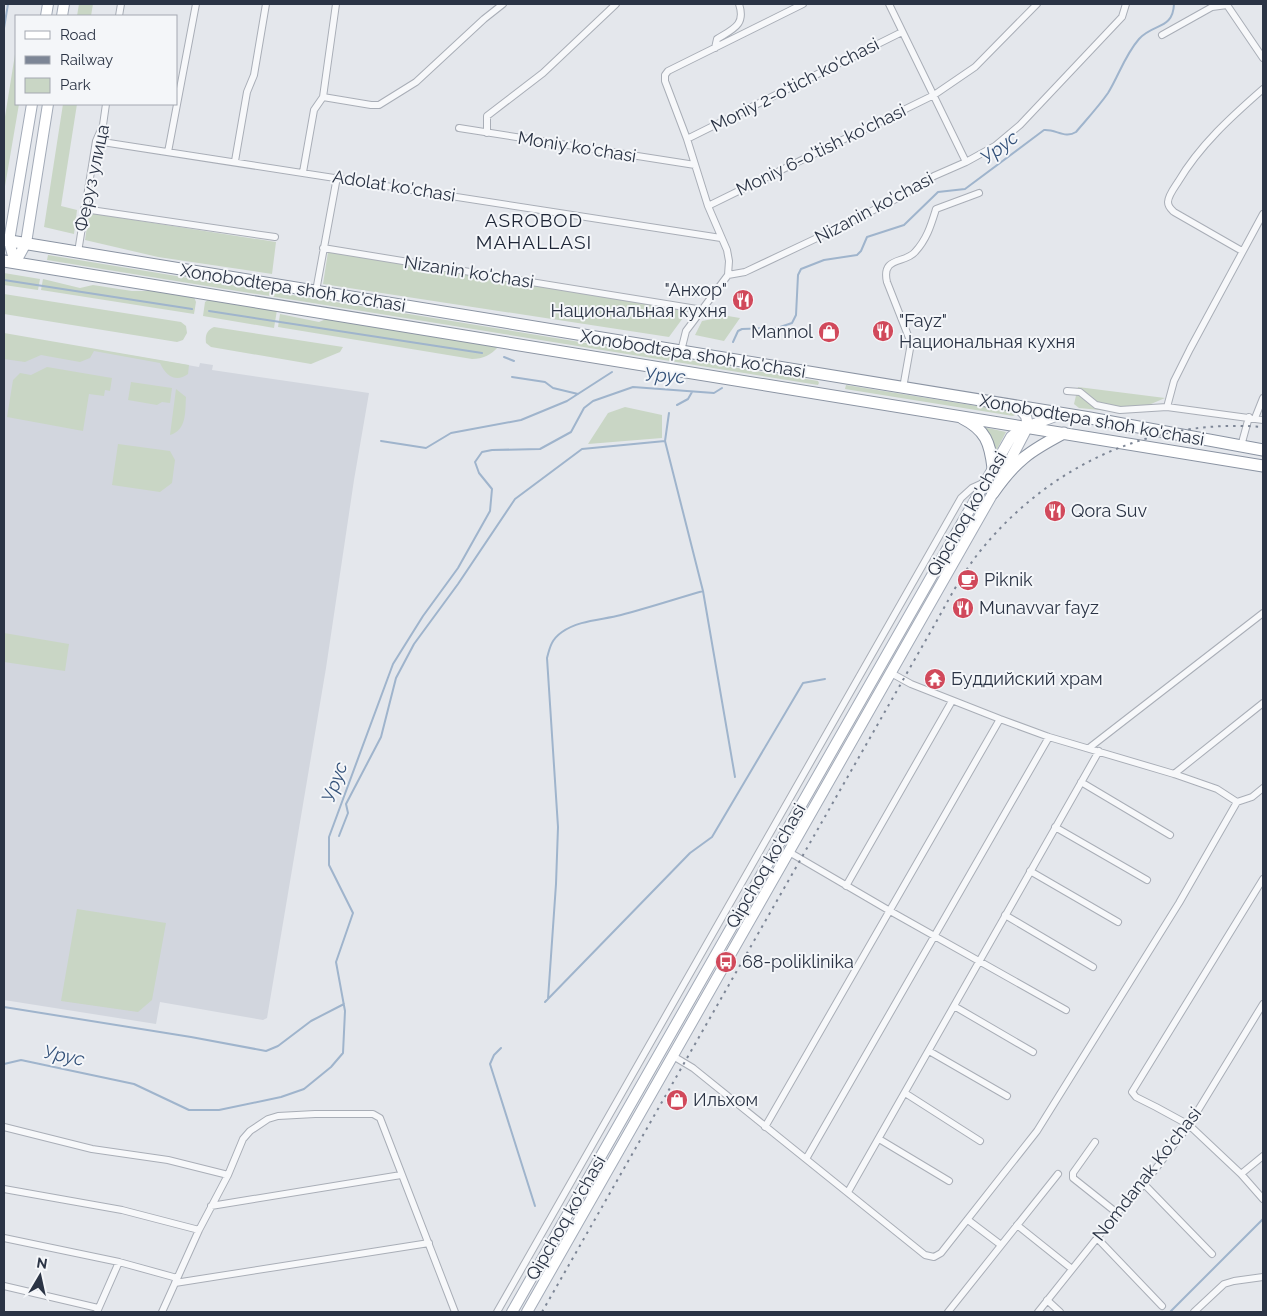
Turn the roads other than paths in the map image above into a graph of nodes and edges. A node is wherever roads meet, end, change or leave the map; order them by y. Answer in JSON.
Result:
{"nodes":[{"id":1,"x":196,"y":4,"type":"edge"},
{"id":2,"x":266,"y":4,"type":"edge"},
{"id":3,"x":336,"y":4,"type":"edge"},
{"id":4,"x":503,"y":4,"type":"edge"},
{"id":5,"x":616,"y":4,"type":"edge"},
{"id":6,"x":739,"y":4,"type":"edge"},
{"id":7,"x":803,"y":4,"type":"edge"},
{"id":8,"x":890,"y":4,"type":"edge"},
{"id":9,"x":1037,"y":4,"type":"edge"},
{"id":10,"x":1126,"y":4,"type":"edge"},
{"id":11,"x":1212,"y":5,"type":"edge"},
{"id":12,"x":902,"y":32,"type":"junction"},
{"id":13,"x":1162,"y":35,"type":"dead end"},
{"id":14,"x":715,"y":48,"type":"junction"},
{"id":15,"x":1263,"y":58,"type":"edge"},
{"id":16,"x":1263,"y":89,"type":"edge"},
{"id":17,"x":934,"y":95,"type":"junction"},
{"id":18,"x":323,"y":98,"type":"junction"},
{"id":19,"x":178,"y":99,"type":"edge"},
{"id":20,"x":32,"y":105,"type":"edge"},
{"id":21,"x":48,"y":105,"type":"edge"},
{"id":22,"x":106,"y":105,"type":"edge"},
{"id":23,"x":177,"y":105,"type":"edge"},
{"id":24,"x":459,"y":128,"type":"dead end"},
{"id":25,"x":487,"y":133,"type":"junction"},
{"id":26,"x":687,"y":139,"type":"junction"},
{"id":27,"x":96,"y":141,"type":"junction"},
{"id":28,"x":168,"y":152,"type":"junction"},
{"id":29,"x":235,"y":161,"type":"junction"},
{"id":30,"x":966,"y":162,"type":"junction"},
{"id":31,"x":695,"y":165,"type":"junction"},
{"id":32,"x":303,"y":172,"type":"junction"},
{"id":33,"x":337,"y":177,"type":"junction"},
{"id":34,"x":979,"y":193,"type":"dead end"},
{"id":35,"x":708,"y":206,"type":"junction"},
{"id":36,"x":84,"y":209,"type":"junction"},
{"id":37,"x":1263,"y":214,"type":"edge"},
{"id":38,"x":275,"y":237,"type":"dead end"},
{"id":39,"x":721,"y":238,"type":"junction"},
{"id":40,"x":6,"y":240,"type":"edge"},
{"id":41,"x":26,"y":244,"type":"junction"},
{"id":42,"x":323,"y":248,"type":"junction"},
{"id":43,"x":1242,"y":251,"type":"junction"},
{"id":44,"x":78,"y":252,"type":"junction"},
{"id":45,"x":9,"y":262,"type":"edge"},
{"id":46,"x":728,"y":275,"type":"junction"},
{"id":47,"x":316,"y":291,"type":"junction"},
{"id":48,"x":703,"y":310,"type":"junction"},
{"id":49,"x":681,"y":351,"type":"junction"},
{"id":50,"x":826,"y":376,"type":"junction"},
{"id":51,"x":903,"y":388,"type":"junction"},
{"id":52,"x":1066,"y":391,"type":"dead end"},
{"id":53,"x":822,"y":393,"type":"junction"},
{"id":54,"x":1263,"y":398,"type":"edge"},
{"id":55,"x":1018,"y":407,"type":"junction"},
{"id":56,"x":1167,"y":407,"type":"junction"},
{"id":57,"x":1061,"y":414,"type":"junction"},
{"id":58,"x":956,"y":415,"type":"junction"},
{"id":59,"x":1252,"y":418,"type":"junction"},
{"id":60,"x":1263,"y":420,"type":"edge"},
{"id":61,"x":1028,"y":426,"type":"junction"},
{"id":62,"x":1061,"y":432,"type":"junction"},
{"id":63,"x":1241,"y":446,"type":"junction"},
{"id":64,"x":1263,"y":450,"type":"edge"},
{"id":65,"x":1263,"y":466,"type":"edge"},
{"id":66,"x":993,"y":468,"type":"junction"},
{"id":67,"x":984,"y":482,"type":"junction"},
{"id":68,"x":994,"y":493,"type":"junction"},
{"id":69,"x":1263,"y":613,"type":"edge"},
{"id":70,"x":886,"y":656,"type":"junction"},
{"id":71,"x":897,"y":662,"type":"junction"},
{"id":72,"x":891,"y":673,"type":"junction"},
{"id":73,"x":952,"y":701,"type":"junction"},
{"id":74,"x":1263,"y":703,"type":"edge"},
{"id":75,"x":1000,"y":719,"type":"junction"},
{"id":76,"x":1049,"y":737,"type":"junction"},
{"id":77,"x":1089,"y":748,"type":"junction"},
{"id":78,"x":1098,"y":751,"type":"junction"},
{"id":79,"x":1174,"y":774,"type":"junction"},
{"id":80,"x":1081,"y":782,"type":"junction"},
{"id":81,"x":1263,"y":788,"type":"edge"},
{"id":82,"x":1237,"y":802,"type":"junction"},
{"id":83,"x":1055,"y":827,"type":"junction"},
{"id":84,"x":1170,"y":836,"type":"dead end"},
{"id":85,"x":789,"y":852,"type":"junction"},
{"id":86,"x":1030,"y":872,"type":"junction"},
{"id":87,"x":1263,"y":879,"type":"edge"},
{"id":88,"x":1147,"y":880,"type":"dead end"},
{"id":89,"x":846,"y":886,"type":"junction"},
{"id":90,"x":890,"y":911,"type":"junction"},
{"id":91,"x":1006,"y":915,"type":"junction"},
{"id":92,"x":1118,"y":922,"type":"dead end"},
{"id":93,"x":934,"y":936,"type":"junction"},
{"id":94,"x":979,"y":961,"type":"junction"},
{"id":95,"x":1094,"y":967,"type":"dead end"},
{"id":96,"x":1263,"y":1004,"type":"edge"},
{"id":97,"x":954,"y":1006,"type":"junction"},
{"id":98,"x":1066,"y":1010,"type":"dead end"},
{"id":99,"x":929,"y":1051,"type":"junction"},
{"id":100,"x":1033,"y":1052,"type":"dead end"},
{"id":101,"x":673,"y":1056,"type":"junction"},
{"id":102,"x":905,"y":1093,"type":"junction"},
{"id":103,"x":1007,"y":1096,"type":"dead end"},
{"id":104,"x":1189,"y":1126,"type":"junction"},
{"id":105,"x":765,"y":1127,"type":"junction"},
{"id":106,"x":4,"y":1128,"type":"edge"},
{"id":107,"x":879,"y":1139,"type":"junction"},
{"id":108,"x":980,"y":1141,"type":"dead end"},
{"id":109,"x":1095,"y":1142,"type":"dead end"},
{"id":110,"x":1263,"y":1156,"type":"edge"},
{"id":111,"x":806,"y":1159,"type":"junction"},
{"id":112,"x":1058,"y":1174,"type":"dead end"},
{"id":113,"x":1241,"y":1174,"type":"junction"},
{"id":114,"x":228,"y":1175,"type":"junction"},
{"id":115,"x":401,"y":1176,"type":"junction"},
{"id":116,"x":949,"y":1181,"type":"dead end"},
{"id":117,"x":1144,"y":1184,"type":"junction"},
{"id":118,"x":4,"y":1189,"type":"edge"},
{"id":119,"x":848,"y":1192,"type":"junction"},
{"id":120,"x":1263,"y":1199,"type":"edge"},
{"id":121,"x":211,"y":1206,"type":"junction"},
{"id":122,"x":1117,"y":1213,"type":"junction"},
{"id":123,"x":968,"y":1220,"type":"junction"},
{"id":124,"x":1017,"y":1225,"type":"junction"},
{"id":125,"x":199,"y":1230,"type":"junction"},
{"id":126,"x":4,"y":1238,"type":"edge"},
{"id":127,"x":1097,"y":1238,"type":"junction"},
{"id":128,"x":429,"y":1243,"type":"junction"},
{"id":129,"x":1001,"y":1245,"type":"junction"},
{"id":130,"x":1212,"y":1254,"type":"dead end"},
{"id":131,"x":119,"y":1262,"type":"junction"},
{"id":132,"x":1072,"y":1269,"type":"junction"},
{"id":133,"x":1263,"y":1277,"type":"edge"},
{"id":134,"x":176,"y":1280,"type":"junction"},
{"id":135,"x":4,"y":1286,"type":"edge"},
{"id":136,"x":1047,"y":1300,"type":"junction"},
{"id":137,"x":1162,"y":1306,"type":"dead end"},
{"id":138,"x":97,"y":1310,"type":"edge"},
{"id":139,"x":162,"y":1312,"type":"edge"},
{"id":140,"x":455,"y":1312,"type":"edge"},
{"id":141,"x":497,"y":1312,"type":"edge"},
{"id":142,"x":512,"y":1312,"type":"edge"},
{"id":143,"x":527,"y":1312,"type":"edge"},
{"id":144,"x":948,"y":1312,"type":"edge"},
{"id":145,"x":1038,"y":1312,"type":"edge"},
{"id":146,"x":1060,"y":1312,"type":"edge"},
{"id":147,"x":1194,"y":1312,"type":"edge"}],
"edges":[{"from":1,"to":19,"type":"street"},
{"from":2,"to":29,"type":"street"},
{"from":3,"to":18,"type":"street"},
{"from":4,"to":18,"type":"street"},
{"from":5,"to":25,"type":"street"},
{"from":6,"to":14,"type":"street"},
{"from":7,"to":14,"type":"street"},
{"from":8,"to":12,"type":"street"},
{"from":9,"to":17,"type":"street","name":"Moniy 6-o'tish ko'chasi"},
{"from":10,"to":30,"type":"street","name":"Nizanin ko'chasi"},
{"from":11,"to":13,"type":"street"},
{"from":11,"to":15,"type":"street"},
{"from":12,"to":17,"type":"street"},
{"from":12,"to":26,"type":"street","name":"Moniy 2-o'tich ko'chasi"},
{"from":14,"to":26,"type":"street"},
{"from":16,"to":43,"type":"street"},
{"from":17,"to":30,"type":"street"},
{"from":17,"to":35,"type":"street","name":"Moniy 6-o'tish ko'chasi"},
{"from":18,"to":32,"type":"street"},
{"from":20,"to":40,"type":"main road"},
{"from":21,"to":41,"type":"main road"},
{"from":22,"to":27,"type":"street","name":"Феруз улица"},
{"from":23,"to":28,"type":"street"},
{"from":24,"to":25,"type":"street","name":"Moniy ko'chasi"},
{"from":25,"to":31,"type":"street","name":"Moniy ko'chasi"},
{"from":26,"to":31,"type":"street"},
{"from":27,"to":28,"type":"street","name":"Adolat ko'chasi"},
{"from":27,"to":36,"type":"street","name":"Феруз улица"},
{"from":28,"to":29,"type":"street","name":"Adolat ko'chasi"},
{"from":29,"to":32,"type":"street","name":"Adolat ko'chasi"},
{"from":30,"to":46,"type":"street","name":"Nizanin ko'chasi"},
{"from":31,"to":35,"type":"street"},
{"from":32,"to":33,"type":"street","name":"Adolat ko'chasi"},
{"from":33,"to":39,"type":"street","name":"Adolat ko'chasi"},
{"from":33,"to":42,"type":"street"},
{"from":34,"to":51,"type":"street"},
{"from":35,"to":39,"type":"street"},
{"from":36,"to":38,"type":"street"},
{"from":36,"to":44,"type":"street","name":"Феруз улица"},
{"from":37,"to":43,"type":"street"},
{"from":39,"to":46,"type":"street"},
{"from":40,"to":41,"type":"highway","name":"Xonobodtepa shoh ko'chasi"},
{"from":40,"to":45,"type":"main road"},
{"from":41,"to":44,"type":"highway","name":"Xonobodtepa shoh ko'chasi"},
{"from":41,"to":45,"type":"main road"},
{"from":42,"to":47,"type":"street"},
{"from":42,"to":48,"type":"street","name":"Nizanin ko'chasi"},
{"from":43,"to":56,"type":"street"},
{"from":44,"to":47,"type":"highway","name":"Xonobodtepa shoh ko'chasi"},
{"from":45,"to":53,"type":"highway","name":"Xonobodtepa shoh ko'chasi"},
{"from":46,"to":48,"type":"street"},
{"from":47,"to":49,"type":"highway","name":"Xonobodtepa shoh ko'chasi"},
{"from":48,"to":49,"type":"street"},
{"from":49,"to":50,"type":"highway","name":"Xonobodtepa shoh ko'chasi"},
{"from":50,"to":51,"type":"highway","name":"Xonobodtepa shoh ko'chasi"},
{"from":50,"to":53,"type":"highway"},
{"from":51,"to":55,"type":"highway","name":"Xonobodtepa shoh ko'chasi"},
{"from":52,"to":56,"type":"street"},
{"from":53,"to":58,"type":"highway","name":"Xonobodtepa shoh ko'chasi"},
{"from":54,"to":59,"type":"street"},
{"from":55,"to":57,"type":"highway","name":"Xonobodtepa shoh ko'chasi"},
{"from":55,"to":61,"type":"main road"},
{"from":56,"to":59,"type":"street"},
{"from":57,"to":61,"type":"main road","name":"Qipchoq ko'chasi"},
{"from":57,"to":62,"type":"main road"},
{"from":57,"to":63,"type":"highway","name":"Xonobodtepa shoh ko'chasi"},
{"from":58,"to":61,"type":"highway","name":"Xonobodtepa shoh ko'chasi"},
{"from":58,"to":66,"type":"highway"},
{"from":59,"to":60,"type":"street"},
{"from":59,"to":63,"type":"street"},
{"from":61,"to":62,"type":"highway","name":"Xonobodtepa shoh ko'chasi"},
{"from":61,"to":66,"type":"main road","name":"Qipchoq ko'chasi"},
{"from":61,"to":68,"type":"main road","name":"Qipchoq ko'chasi"},
{"from":62,"to":65,"type":"highway","name":"Xonobodtepa shoh ko'chasi"},
{"from":62,"to":68,"type":"highway"},
{"from":63,"to":64,"type":"highway","name":"Xonobodtepa shoh ko'chasi"},
{"from":66,"to":67,"type":"main road","name":"Qipchoq ko'chasi"},
{"from":67,"to":70,"type":"main road","name":"Qipchoq ko'chasi"},
{"from":67,"to":141,"type":"street"},
{"from":68,"to":71,"type":"main road","name":"Qipchoq ko'chasi"},
{"from":69,"to":77,"type":"street"},
{"from":70,"to":71,"type":"main road"},
{"from":70,"to":142,"type":"main road","name":"Qipchoq ko'chasi"},
{"from":71,"to":72,"type":"main road","name":"Qipchoq ko'chasi"},
{"from":72,"to":73,"type":"street"},
{"from":72,"to":85,"type":"main road","name":"Qipchoq ko'chasi"},
{"from":73,"to":75,"type":"street"},
{"from":73,"to":89,"type":"street"},
{"from":74,"to":79,"type":"street"},
{"from":75,"to":76,"type":"street"},
{"from":75,"to":90,"type":"street"},
{"from":76,"to":77,"type":"street"},
{"from":76,"to":93,"type":"street"},
{"from":77,"to":78,"type":"street"},
{"from":78,"to":79,"type":"street"},
{"from":78,"to":80,"type":"street"},
{"from":79,"to":82,"type":"street"},
{"from":80,"to":83,"type":"street"},
{"from":80,"to":84,"type":"street"},
{"from":81,"to":82,"type":"street"},
{"from":82,"to":123,"type":"street"},
{"from":83,"to":86,"type":"street"},
{"from":83,"to":88,"type":"street"},
{"from":85,"to":89,"type":"street"},
{"from":85,"to":101,"type":"main road","name":"Qipchoq ko'chasi"},
{"from":86,"to":91,"type":"street"},
{"from":86,"to":92,"type":"street"},
{"from":87,"to":104,"type":"street"},
{"from":89,"to":90,"type":"street"},
{"from":90,"to":93,"type":"street"},
{"from":90,"to":105,"type":"street"},
{"from":91,"to":94,"type":"street"},
{"from":91,"to":95,"type":"street"},
{"from":93,"to":94,"type":"street"},
{"from":93,"to":111,"type":"street"},
{"from":94,"to":97,"type":"street"},
{"from":94,"to":98,"type":"street"},
{"from":96,"to":104,"type":"street","name":"Nomdanak Ko'chasi"},
{"from":97,"to":99,"type":"street"},
{"from":97,"to":100,"type":"street"},
{"from":99,"to":102,"type":"street"},
{"from":99,"to":103,"type":"street"},
{"from":101,"to":105,"type":"street"},
{"from":101,"to":143,"type":"main road","name":"Qipchoq ko'chasi"},
{"from":102,"to":107,"type":"street"},
{"from":102,"to":108,"type":"street"},
{"from":104,"to":113,"type":"street"},
{"from":104,"to":117,"type":"street","name":"Nomdanak Ko'chasi"},
{"from":105,"to":111,"type":"street"},
{"from":106,"to":114,"type":"street"},
{"from":107,"to":116,"type":"street"},
{"from":107,"to":119,"type":"street"},
{"from":109,"to":122,"type":"street"},
{"from":110,"to":113,"type":"street"},
{"from":111,"to":119,"type":"street"},
{"from":112,"to":124,"type":"street"},
{"from":113,"to":120,"type":"street"},
{"from":114,"to":115,"type":"street"},
{"from":114,"to":121,"type":"street"},
{"from":115,"to":121,"type":"street"},
{"from":115,"to":128,"type":"street"},
{"from":117,"to":122,"type":"street","name":"Nomdanak Ko'chasi"},
{"from":117,"to":130,"type":"street"},
{"from":118,"to":125,"type":"street"},
{"from":119,"to":123,"type":"street"},
{"from":121,"to":125,"type":"street"},
{"from":122,"to":127,"type":"street","name":"Nomdanak Ko'chasi"},
{"from":123,"to":129,"type":"street"},
{"from":124,"to":129,"type":"street"},
{"from":124,"to":132,"type":"street"},
{"from":125,"to":134,"type":"street"},
{"from":126,"to":131,"type":"street"},
{"from":127,"to":132,"type":"street","name":"Nomdanak Ko'chasi"},
{"from":127,"to":137,"type":"street"},
{"from":128,"to":134,"type":"street"},
{"from":128,"to":140,"type":"street"},
{"from":129,"to":144,"type":"street"},
{"from":131,"to":134,"type":"street"},
{"from":131,"to":138,"type":"street"},
{"from":132,"to":136,"type":"street","name":"Nomdanak Ko'chasi"},
{"from":133,"to":147,"type":"street"},
{"from":134,"to":139,"type":"street"},
{"from":135,"to":138,"type":"street"},
{"from":136,"to":145,"type":"street","name":"Nomdanak Ko'chasi"},
{"from":136,"to":146,"type":"street"}]}
